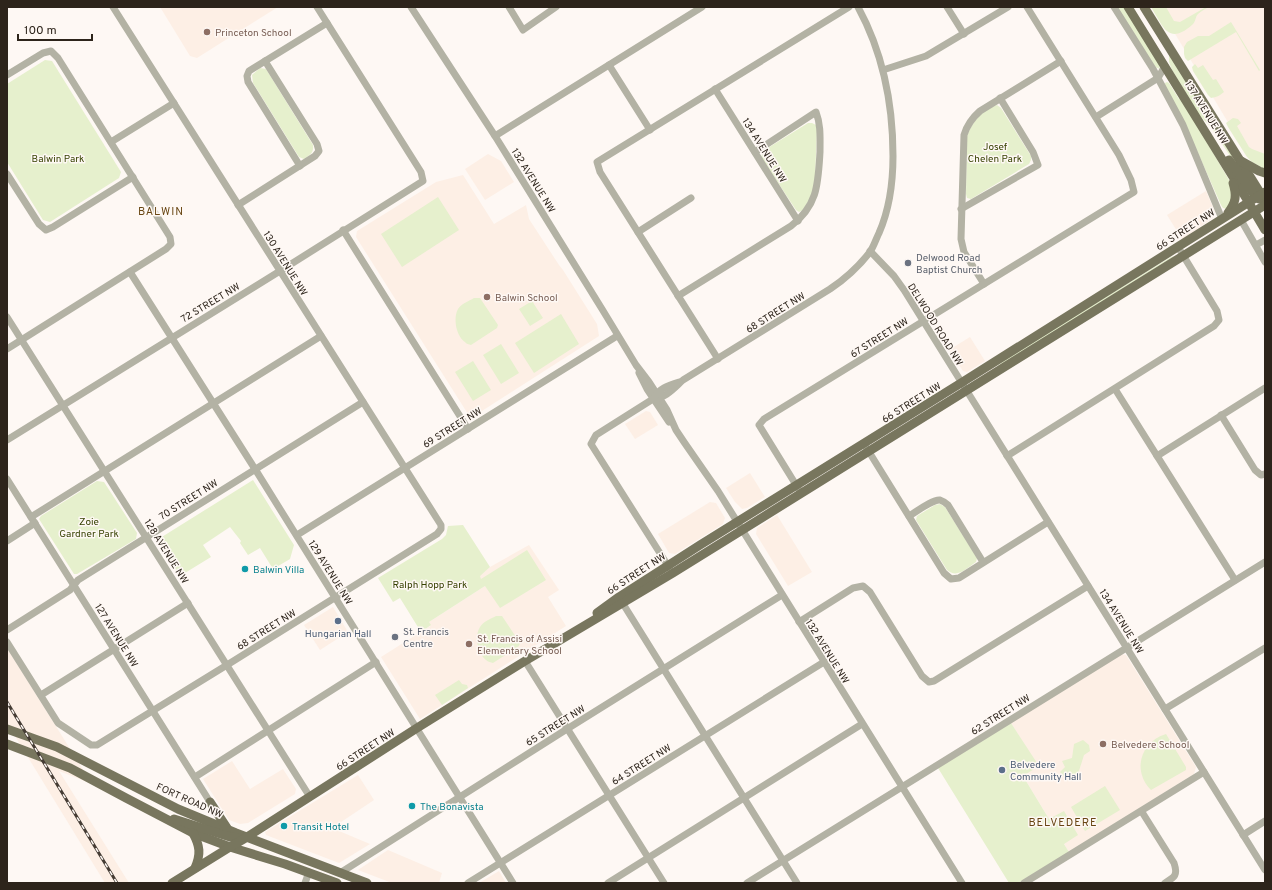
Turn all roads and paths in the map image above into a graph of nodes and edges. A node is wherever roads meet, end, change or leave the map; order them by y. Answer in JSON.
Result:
{"nodes":[{"id":1,"x":113,"y":7,"type":"edge"},
{"id":2,"x":317,"y":7,"type":"edge"},
{"id":3,"x":411,"y":7,"type":"edge"},
{"id":4,"x":509,"y":7,"type":"edge"},
{"id":5,"x":556,"y":7,"type":"edge"},
{"id":6,"x":702,"y":7,"type":"edge"},
{"id":7,"x":848,"y":7,"type":"edge"},
{"id":8,"x":858,"y":7,"type":"edge"},
{"id":9,"x":947,"y":7,"type":"edge"},
{"id":10,"x":1008,"y":7,"type":"edge"},
{"id":11,"x":1027,"y":7,"type":"edge"},
{"id":12,"x":1114,"y":7,"type":"edge"},
{"id":13,"x":1128,"y":7,"type":"edge"},
{"id":14,"x":1144,"y":7,"type":"edge"},
{"id":15,"x":327,"y":23,"type":"junction"},
{"id":16,"x":964,"y":34,"type":"junction"},
{"id":17,"x":265,"y":61,"type":"junction"},
{"id":18,"x":1061,"y":61,"type":"junction"},
{"id":19,"x":609,"y":65,"type":"junction"},
{"id":20,"x":1165,"y":66,"type":"junction"},
{"id":21,"x":883,"y":70,"type":"junction"},
{"id":22,"x":7,"y":75,"type":"edge"},
{"id":23,"x":1172,"y":77,"type":"junction"},
{"id":24,"x":1158,"y":78,"type":"junction"},
{"id":25,"x":715,"y":89,"type":"junction"},
{"id":26,"x":1000,"y":98,"type":"junction"},
{"id":27,"x":174,"y":103,"type":"junction"},
{"id":28,"x":1096,"y":116,"type":"junction"},
{"id":29,"x":1199,"y":121,"type":"junction"},
{"id":30,"x":650,"y":130,"type":"junction"},
{"id":31,"x":495,"y":136,"type":"junction"},
{"id":32,"x":111,"y":142,"type":"junction"},
{"id":33,"x":754,"y":152,"type":"junction"},
{"id":34,"x":1241,"y":161,"type":"junction"},
{"id":35,"x":300,"y":166,"type":"junction"},
{"id":36,"x":1229,"y":169,"type":"junction"},
{"id":37,"x":1265,"y":173,"type":"edge"},
{"id":38,"x":7,"y":174,"type":"edge"},
{"id":39,"x":133,"y":177,"type":"junction"},
{"id":40,"x":691,"y":198,"type":"dead end"},
{"id":41,"x":1260,"y":201,"type":"edge"},
{"id":42,"x":238,"y":205,"type":"junction"},
{"id":43,"x":961,"y":209,"type":"junction"},
{"id":44,"x":1265,"y":216,"type":"edge"},
{"id":45,"x":1223,"y":218,"type":"junction"},
{"id":46,"x":1241,"y":220,"type":"junction"},
{"id":47,"x":798,"y":221,"type":"junction"},
{"id":48,"x":343,"y":230,"type":"junction"},
{"id":49,"x":1265,"y":230,"type":"edge"},
{"id":50,"x":638,"y":232,"type":"junction"},
{"id":51,"x":1265,"y":240,"type":"edge"},
{"id":52,"x":1256,"y":245,"type":"junction"},
{"id":53,"x":870,"y":251,"type":"junction"},
{"id":54,"x":1180,"y":251,"type":"junction"},
{"id":55,"x":1265,"y":262,"type":"edge"},
{"id":56,"x":280,"y":271,"type":"junction"},
{"id":57,"x":130,"y":272,"type":"junction"},
{"id":58,"x":984,"y":284,"type":"junction"},
{"id":59,"x":678,"y":296,"type":"junction"},
{"id":60,"x":7,"y":317,"type":"edge"},
{"id":61,"x":923,"y":321,"type":"junction"},
{"id":62,"x":321,"y":336,"type":"junction"},
{"id":63,"x":617,"y":336,"type":"junction"},
{"id":64,"x":171,"y":337,"type":"junction"},
{"id":65,"x":22,"y":340,"type":"junction"},
{"id":66,"x":7,"y":349,"type":"edge"},
{"id":67,"x":718,"y":359,"type":"junction"},
{"id":68,"x":964,"y":387,"type":"junction"},
{"id":69,"x":1115,"y":388,"type":"junction"},
{"id":70,"x":1265,"y":388,"type":"edge"},
{"id":71,"x":656,"y":397,"type":"junction"},
{"id":72,"x":363,"y":402,"type":"junction"},
{"id":73,"x":213,"y":403,"type":"junction"},
{"id":74,"x":63,"y":405,"type":"junction"},
{"id":75,"x":1222,"y":415,"type":"junction"},
{"id":76,"x":468,"y":429,"type":"junction"},
{"id":77,"x":7,"y":440,"type":"edge"},
{"id":78,"x":866,"y":447,"type":"junction"},
{"id":79,"x":1007,"y":456,"type":"junction"},
{"id":80,"x":1157,"y":456,"type":"junction"},
{"id":81,"x":405,"y":468,"type":"junction"},
{"id":82,"x":255,"y":469,"type":"junction"},
{"id":83,"x":105,"y":471,"type":"junction"},
{"id":84,"x":1263,"y":474,"type":"edge"},
{"id":85,"x":7,"y":478,"type":"edge"},
{"id":86,"x":799,"y":489,"type":"junction"},
{"id":87,"x":909,"y":516,"type":"junction"},
{"id":88,"x":33,"y":520,"type":"junction"},
{"id":89,"x":736,"y":522,"type":"junction"},
{"id":90,"x":1048,"y":522,"type":"junction"},
{"id":91,"x":441,"y":530,"type":"joint"},
{"id":92,"x":742,"y":531,"type":"junction"},
{"id":93,"x":297,"y":535,"type":"junction"},
{"id":94,"x":146,"y":537,"type":"junction"},
{"id":95,"x":7,"y":541,"type":"edge"},
{"id":96,"x":983,"y":562,"type":"junction"},
{"id":97,"x":1265,"y":562,"type":"edge"},
{"id":98,"x":671,"y":569,"type":"junction"},
{"id":99,"x":1234,"y":580,"type":"junction"},
{"id":100,"x":74,"y":585,"type":"junction"},
{"id":101,"x":1088,"y":586,"type":"junction"},
{"id":102,"x":782,"y":595,"type":"junction"},
{"id":103,"x":335,"y":597,"type":"junction"},
{"id":104,"x":621,"y":601,"type":"junction"},
{"id":105,"x":188,"y":603,"type":"junction"},
{"id":106,"x":799,"y":622,"type":"junction"},
{"id":107,"x":7,"y":630,"type":"edge"},
{"id":108,"x":7,"y":642,"type":"edge"},
{"id":109,"x":1126,"y":647,"type":"junction"},
{"id":110,"x":1265,"y":648,"type":"edge"},
{"id":111,"x":114,"y":649,"type":"junction"},
{"id":112,"x":525,"y":661,"type":"junction"},
{"id":113,"x":376,"y":662,"type":"junction"},
{"id":114,"x":824,"y":662,"type":"junction"},
{"id":115,"x":227,"y":665,"type":"junction"},
{"id":116,"x":664,"y":669,"type":"junction"},
{"id":117,"x":41,"y":695,"type":"junction"},
{"id":118,"x":1165,"y":710,"type":"junction"},
{"id":119,"x":153,"y":711,"type":"junction"},
{"id":120,"x":862,"y":724,"type":"junction"},
{"id":121,"x":417,"y":728,"type":"junction"},
{"id":122,"x":7,"y":729,"type":"edge"},
{"id":123,"x":568,"y":729,"type":"junction"},
{"id":124,"x":269,"y":731,"type":"junction"},
{"id":125,"x":705,"y":736,"type":"junction"},
{"id":126,"x":7,"y":744,"type":"edge"},
{"id":127,"x":1204,"y":772,"type":"junction"},
{"id":128,"x":195,"y":777,"type":"junction"},
{"id":129,"x":901,"y":787,"type":"junction"},
{"id":130,"x":460,"y":796,"type":"junction"},
{"id":131,"x":610,"y":796,"type":"junction"},
{"id":132,"x":310,"y":797,"type":"junction"},
{"id":133,"x":744,"y":799,"type":"junction"},
{"id":134,"x":210,"y":802,"type":"junction"},
{"id":135,"x":1142,"y":812,"type":"junction"},
{"id":136,"x":157,"y":814,"type":"junction"},
{"id":137,"x":198,"y":816,"type":"junction"},
{"id":138,"x":1265,"y":821,"type":"edge"},
{"id":139,"x":228,"y":829,"type":"junction"},
{"id":140,"x":193,"y":833,"type":"junction"},
{"id":141,"x":1243,"y":835,"type":"junction"},
{"id":142,"x":247,"y":838,"type":"junction"},
{"id":143,"x":230,"y":847,"type":"junction"},
{"id":144,"x":648,"y":858,"type":"junction"},
{"id":145,"x":783,"y":860,"type":"junction"},
{"id":146,"x":501,"y":863,"type":"junction"},
{"id":147,"x":316,"y":864,"type":"junction"},
{"id":148,"x":195,"y":868,"type":"junction"},
{"id":149,"x":1265,"y":870,"type":"edge"},
{"id":150,"x":309,"y":872,"type":"junction"},
{"id":151,"x":340,"y":873,"type":"junction"},
{"id":152,"x":172,"y":883,"type":"edge"},
{"id":153,"x":305,"y":883,"type":"edge"},
{"id":154,"x":337,"y":883,"type":"edge"},
{"id":155,"x":367,"y":883,"type":"edge"},
{"id":156,"x":468,"y":883,"type":"edge"},
{"id":157,"x":513,"y":883,"type":"edge"},
{"id":158,"x":608,"y":883,"type":"edge"},
{"id":159,"x":664,"y":883,"type":"edge"},
{"id":160,"x":747,"y":883,"type":"edge"},
{"id":161,"x":797,"y":883,"type":"edge"},
{"id":162,"x":962,"y":883,"type":"edge"},
{"id":163,"x":1024,"y":883,"type":"edge"},
{"id":164,"x":1165,"y":883,"type":"edge"}],
"edges":[{"from":1,"to":27,"type":"street","name":"130 AVENUE NW"},
{"from":2,"to":15,"type":"street"},
{"from":3,"to":31,"type":"street","name":"132 AVENUE NW"},
{"from":4,"to":5,"type":"street"},
{"from":6,"to":19,"type":"street"},
{"from":7,"to":25,"type":"street"},
{"from":8,"to":21,"type":"street"},
{"from":9,"to":16,"type":"street"},
{"from":10,"to":16,"type":"street"},
{"from":11,"to":18,"type":"street"},
{"from":12,"to":24,"type":"street"},
{"from":13,"to":20,"type":"main road","name":"137 AVENUE NW"},
{"from":14,"to":34,"type":"main road","name":"137 AVENUE NW"},
{"from":15,"to":17,"type":"street"},
{"from":15,"to":48,"type":"street","name":"72 STREET NW"},
{"from":16,"to":21,"type":"street"},
{"from":17,"to":35,"type":"street"},
{"from":17,"to":35,"type":"street"},
{"from":18,"to":26,"type":"street"},
{"from":18,"to":28,"type":"street"},
{"from":19,"to":30,"type":"street"},
{"from":19,"to":31,"type":"street"},
{"from":20,"to":23,"type":"main road","name":"137 AVENUE NW"},
{"from":20,"to":24,"type":"street"},
{"from":21,"to":53,"type":"street"},
{"from":22,"to":32,"type":"street"},
{"from":23,"to":24,"type":"street"},
{"from":23,"to":29,"type":"main road","name":"137 AVENUE NW"},
{"from":24,"to":28,"type":"street"},
{"from":24,"to":45,"type":"street"},
{"from":25,"to":30,"type":"street"},
{"from":25,"to":33,"type":"street","name":"134 AVENUE NW"},
{"from":26,"to":43,"type":"street"},
{"from":26,"to":43,"type":"street"},
{"from":27,"to":32,"type":"street"},
{"from":27,"to":42,"type":"street","name":"130 AVENUE NW"},
{"from":28,"to":58,"type":"street","name":"67 STREET NW"},
{"from":29,"to":36,"type":"main road","name":"137 AVENUE NW"},
{"from":29,"to":41,"type":"main road"},
{"from":30,"to":50,"type":"street"},
{"from":31,"to":63,"type":"street","name":"132 AVENUE NW"},
{"from":32,"to":39,"type":"street"},
{"from":33,"to":47,"type":"street","name":"134 AVENUE NW"},
{"from":33,"to":47,"type":"street"},
{"from":34,"to":37,"type":"main road"},
{"from":34,"to":41,"type":"main road","name":"137 AVENUE NW"},
{"from":35,"to":42,"type":"street"},
{"from":36,"to":41,"type":"main road","name":"137 AVENUE NW"},
{"from":36,"to":45,"type":"main road"},
{"from":38,"to":39,"type":"street"},
{"from":39,"to":57,"type":"street"},
{"from":40,"to":50,"type":"street"},
{"from":41,"to":44,"type":"main road"},
{"from":41,"to":45,"type":"main road","name":"66 STREET NW"},
{"from":41,"to":46,"type":"main road","name":"66 STREET NW"},
{"from":41,"to":49,"type":"main road","name":"137 AVENUE NW"},
{"from":42,"to":56,"type":"street","name":"130 AVENUE NW"},
{"from":43,"to":58,"type":"street"},
{"from":45,"to":54,"type":"main road","name":"66 STREET NW"},
{"from":46,"to":52,"type":"street"},
{"from":46,"to":54,"type":"main road","name":"66 STREET NW"},
{"from":47,"to":59,"type":"street"},
{"from":48,"to":56,"type":"street","name":"72 STREET NW"},
{"from":48,"to":76,"type":"street"},
{"from":50,"to":59,"type":"street"},
{"from":51,"to":52,"type":"street"},
{"from":52,"to":55,"type":"street"},
{"from":53,"to":61,"type":"street","name":"DELWOOD ROAD NW"},
{"from":53,"to":67,"type":"street","name":"68 STREET NW"},
{"from":54,"to":68,"type":"main road","name":"66 STREET NW"},
{"from":54,"to":69,"type":"street"},
{"from":56,"to":62,"type":"street","name":"130 AVENUE NW"},
{"from":56,"to":64,"type":"street","name":"72 STREET NW"},
{"from":57,"to":64,"type":"street","name":"129 AVENUE NW"},
{"from":57,"to":65,"type":"street"},
{"from":58,"to":61,"type":"street","name":"67 STREET NW"},
{"from":59,"to":67,"type":"street"},
{"from":60,"to":65,"type":"street","name":"128 AVENUE NW"},
{"from":61,"to":68,"type":"street","name":"DELWOOD ROAD NW"},
{"from":61,"to":86,"type":"street","name":"67 STREET NW"},
{"from":62,"to":72,"type":"street","name":"130 AVENUE NW"},
{"from":62,"to":73,"type":"street"},
{"from":63,"to":71,"type":"street","name":"132 AVENUE NW"},
{"from":63,"to":76,"type":"street","name":"69 STREET NW"},
{"from":64,"to":73,"type":"street","name":"129 AVENUE NW"},
{"from":64,"to":74,"type":"street","name":"72 STREET NW"},
{"from":65,"to":66,"type":"street"},
{"from":65,"to":74,"type":"street","name":"128 AVENUE NW"},
{"from":67,"to":71,"type":"street","name":"68 STREET NW"},
{"from":68,"to":78,"type":"main road","name":"66 STREET NW"},
{"from":68,"to":79,"type":"street","name":"134 AVENUE NW"},
{"from":69,"to":79,"type":"street"},
{"from":69,"to":80,"type":"street"},
{"from":70,"to":75,"type":"street"},
{"from":71,"to":89,"type":"street","name":"132 AVENUE NW"},
{"from":71,"to":98,"type":"street","name":"68 STREET NW"},
{"from":72,"to":81,"type":"street","name":"130 AVENUE NW"},
{"from":72,"to":82,"type":"street","name":"70 STREET NW"},
{"from":73,"to":82,"type":"street","name":"129 AVENUE NW"},
{"from":73,"to":83,"type":"street"},
{"from":74,"to":77,"type":"street","name":"72 STREET NW"},
{"from":74,"to":83,"type":"street","name":"128 AVENUE NW"},
{"from":75,"to":80,"type":"street"},
{"from":75,"to":84,"type":"street"},
{"from":76,"to":81,"type":"street","name":"69 STREET NW"},
{"from":78,"to":86,"type":"main road","name":"66 STREET NW"},
{"from":78,"to":87,"type":"street"},
{"from":79,"to":90,"type":"street","name":"134 AVENUE NW"},
{"from":80,"to":99,"type":"street"},
{"from":81,"to":91,"type":"street","name":"130 AVENUE NW"},
{"from":81,"to":93,"type":"street","name":"69 STREET NW"},
{"from":82,"to":93,"type":"street","name":"129 AVENUE NW"},
{"from":82,"to":94,"type":"street","name":"70 STREET NW"},
{"from":83,"to":88,"type":"street"},
{"from":83,"to":94,"type":"street","name":"128 AVENUE NW"},
{"from":85,"to":88,"type":"street","name":"127 AVENUE NW"},
{"from":86,"to":89,"type":"main road","name":"66 STREET NW"},
{"from":86,"to":92,"type":"main road","name":"66 STREET NW"},
{"from":87,"to":96,"type":"street"},
{"from":87,"to":96,"type":"street"},
{"from":88,"to":95,"type":"street"},
{"from":88,"to":100,"type":"street","name":"127 AVENUE NW"},
{"from":89,"to":92,"type":"street","name":"132 AVENUE NW"},
{"from":89,"to":98,"type":"main road","name":"66 STREET NW"},
{"from":90,"to":96,"type":"street"},
{"from":90,"to":101,"type":"street","name":"134 AVENUE NW"},
{"from":91,"to":103,"type":"street","name":"68 STREET NW"},
{"from":92,"to":98,"type":"main road","name":"66 STREET NW"},
{"from":92,"to":102,"type":"street","name":"132 AVENUE NW"},
{"from":93,"to":103,"type":"street","name":"129 AVENUE NW"},
{"from":94,"to":100,"type":"street","name":"70 STREET NW"},
{"from":94,"to":105,"type":"street","name":"128 AVENUE NW"},
{"from":97,"to":99,"type":"street","name":"62 STREET NW"},
{"from":98,"to":104,"type":"main road","name":"66 STREET NW"},
{"from":99,"to":109,"type":"street","name":"62 STREET NW"},
{"from":100,"to":107,"type":"street","name":"70 STREET NW"},
{"from":100,"to":111,"type":"street","name":"127 AVENUE NW"},
{"from":101,"to":106,"type":"street"},
{"from":101,"to":109,"type":"street","name":"134 AVENUE NW"},
{"from":102,"to":106,"type":"street","name":"132 AVENUE NW"},
{"from":102,"to":116,"type":"street","name":"65 STREET NW"},
{"from":103,"to":113,"type":"street","name":"129 AVENUE NW"},
{"from":103,"to":115,"type":"street","name":"68 STREET NW"},
{"from":104,"to":112,"type":"main road","name":"66 STREET NW"},
{"from":104,"to":116,"type":"street"},
{"from":105,"to":111,"type":"street"},
{"from":105,"to":115,"type":"street","name":"128 AVENUE NW"},
{"from":106,"to":114,"type":"street","name":"132 AVENUE NW"},
{"from":108,"to":117,"type":"street"},
{"from":109,"to":118,"type":"street","name":"134 AVENUE NW"},
{"from":109,"to":129,"type":"street","name":"62 STREET NW"},
{"from":110,"to":118,"type":"street"},
{"from":111,"to":117,"type":"street"},
{"from":111,"to":119,"type":"street","name":"127 AVENUE NW"},
{"from":112,"to":121,"type":"main road","name":"66 STREET NW"},
{"from":112,"to":123,"type":"street"},
{"from":113,"to":121,"type":"street","name":"129 AVENUE NW"},
{"from":113,"to":124,"type":"street"},
{"from":114,"to":120,"type":"street","name":"132 AVENUE NW"},
{"from":114,"to":125,"type":"street","name":"64 STREET NW"},
{"from":115,"to":119,"type":"street","name":"68 STREET NW"},
{"from":115,"to":124,"type":"street","name":"128 AVENUE NW"},
{"from":116,"to":123,"type":"street","name":"65 STREET NW"},
{"from":116,"to":125,"type":"street"},
{"from":117,"to":119,"type":"street","name":"68 STREET NW"},
{"from":118,"to":127,"type":"street","name":"134 AVENUE NW"},
{"from":119,"to":128,"type":"street","name":"127 AVENUE NW"},
{"from":120,"to":129,"type":"street","name":"132 AVENUE NW"},
{"from":120,"to":133,"type":"street"},
{"from":121,"to":130,"type":"street","name":"129 AVENUE NW"},
{"from":121,"to":132,"type":"main road","name":"66 STREET NW"},
{"from":122,"to":137,"type":"main road","name":"FORT ROAD NW"},
{"from":123,"to":130,"type":"street","name":"65 STREET NW"},
{"from":123,"to":131,"type":"street"},
{"from":124,"to":128,"type":"street"},
{"from":124,"to":132,"type":"street","name":"128 AVENUE NW"},
{"from":125,"to":131,"type":"street","name":"64 STREET NW"},
{"from":125,"to":133,"type":"street"},
{"from":126,"to":136,"type":"main road"},
{"from":127,"to":135,"type":"street"},
{"from":127,"to":141,"type":"street","name":"134 AVENUE NW"},
{"from":128,"to":134,"type":"street","name":"127 AVENUE NW"},
{"from":129,"to":145,"type":"street","name":"62 STREET NW"},
{"from":129,"to":162,"type":"street","name":"132 AVENUE NW"},
{"from":130,"to":146,"type":"street","name":"129 AVENUE NW"},
{"from":130,"to":151,"type":"street","name":"65 STREET NW"},
{"from":131,"to":144,"type":"street"},
{"from":131,"to":146,"type":"street","name":"64 STREET NW"},
{"from":132,"to":142,"type":"main road","name":"66 STREET NW"},
{"from":133,"to":144,"type":"street"},
{"from":133,"to":145,"type":"street"},
{"from":134,"to":137,"type":"main road"},
{"from":134,"to":139,"type":"main road"},
{"from":135,"to":163,"type":"street"},
{"from":135,"to":164,"type":"street"},
{"from":136,"to":140,"type":"main road"},
{"from":136,"to":142,"type":"main road"},
{"from":137,"to":139,"type":"main road","name":"FORT ROAD NW"},
{"from":138,"to":141,"type":"street"},
{"from":139,"to":142,"type":"main road","name":"FORT ROAD NW"},
{"from":140,"to":143,"type":"main road"},
{"from":140,"to":148,"type":"main road"},
{"from":141,"to":149,"type":"street","name":"134 AVENUE NW"},
{"from":142,"to":143,"type":"main road","name":"66 STREET NW"},
{"from":142,"to":147,"type":"main road","name":"FORT ROAD NW"},
{"from":143,"to":147,"type":"main road"},
{"from":143,"to":148,"type":"main road","name":"66 STREET NW"},
{"from":143,"to":150,"type":"main road"},
{"from":144,"to":158,"type":"street"},
{"from":144,"to":159,"type":"street"},
{"from":145,"to":160,"type":"street","name":"62 STREET NW"},
{"from":145,"to":161,"type":"street"},
{"from":146,"to":156,"type":"street","name":"64 STREET NW"},
{"from":146,"to":157,"type":"street","name":"129 AVENUE NW"},
{"from":147,"to":151,"type":"main road","name":"FORT ROAD NW"},
{"from":148,"to":152,"type":"main road","name":"66 STREET NW"},
{"from":150,"to":153,"type":"street"},
{"from":150,"to":154,"type":"main road"},
{"from":151,"to":155,"type":"main road","name":"FORT ROAD NW"}]}
